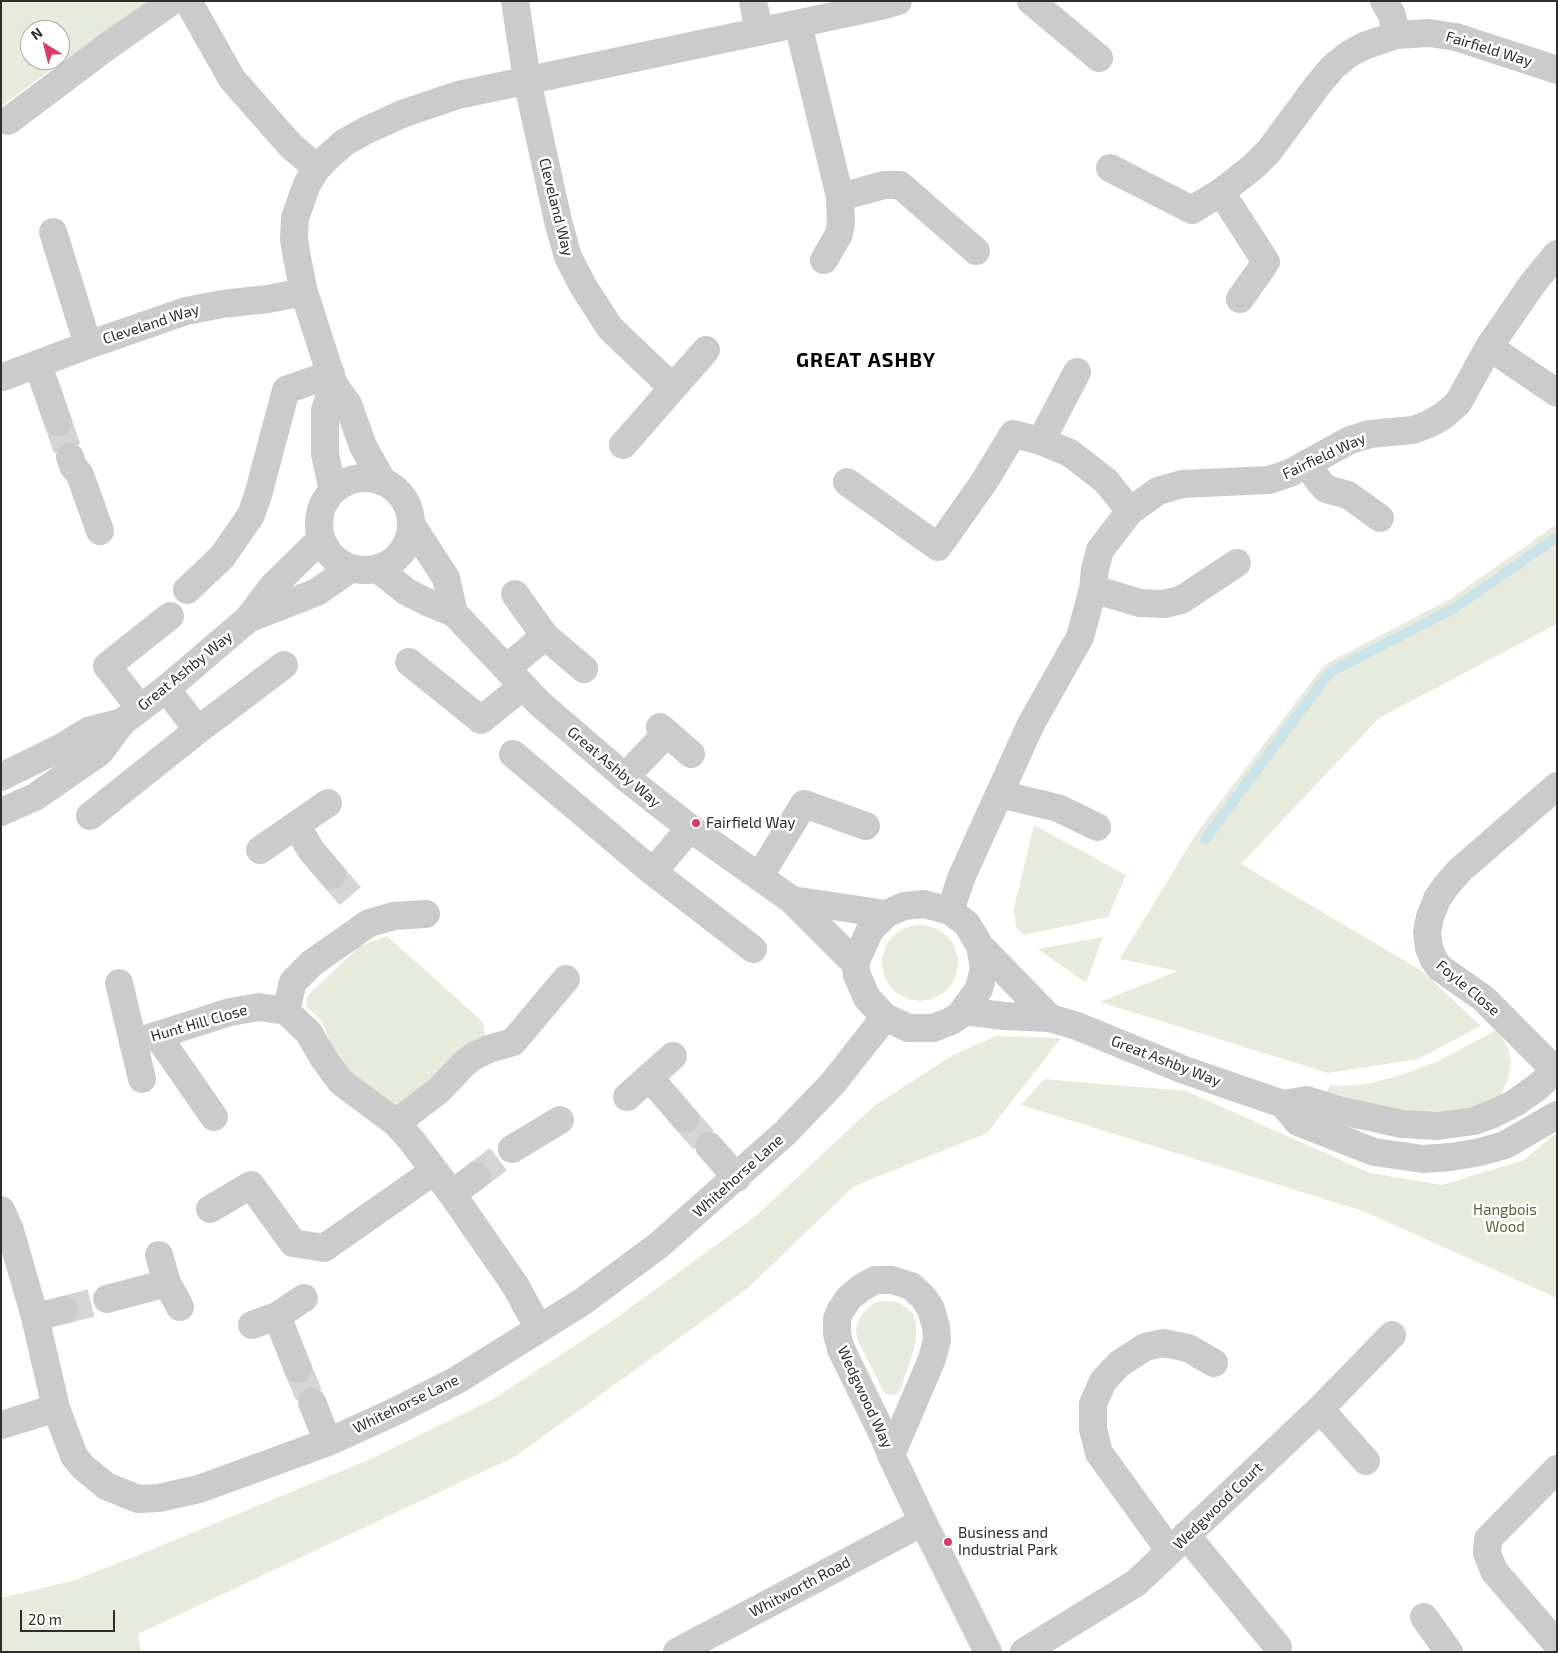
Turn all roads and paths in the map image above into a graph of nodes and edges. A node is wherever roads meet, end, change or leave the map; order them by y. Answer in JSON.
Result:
{"nodes":[{"id":1,"x":172,"y":1,"type":"edge"},
{"id":2,"x":188,"y":1,"type":"edge"},
{"id":3,"x":515,"y":1,"type":"edge"},
{"id":4,"x":753,"y":1,"type":"edge"},
{"id":5,"x":898,"y":1,"type":"edge"},
{"id":6,"x":1030,"y":1,"type":"edge"},
{"id":7,"x":1384,"y":1,"type":"edge"},
{"id":8,"x":798,"y":24,"type":"junction"},
{"id":9,"x":759,"y":32,"type":"junction"},
{"id":10,"x":1396,"y":35,"type":"junction"},
{"id":11,"x":1099,"y":58,"type":"dead end"},
{"id":12,"x":1557,"y":70,"type":"edge"},
{"id":13,"x":527,"y":80,"type":"junction"},
{"id":14,"x":8,"y":121,"type":"dead end"},
{"id":15,"x":317,"y":168,"type":"junction"},
{"id":16,"x":1110,"y":168,"type":"dead end"},
{"id":17,"x":1221,"y":192,"type":"junction"},
{"id":18,"x":840,"y":198,"type":"junction"},
{"id":19,"x":53,"y":232,"type":"dead end"},
{"id":20,"x":976,"y":251,"type":"dead end"},
{"id":21,"x":1557,"y":254,"type":"edge"},
{"id":22,"x":824,"y":260,"type":"dead end"},
{"id":23,"x":304,"y":292,"type":"junction"},
{"id":24,"x":1240,"y":299,"type":"dead end"},
{"id":25,"x":88,"y":345,"type":"junction"},
{"id":26,"x":1489,"y":347,"type":"junction"},
{"id":27,"x":706,"y":350,"type":"dead end"},
{"id":28,"x":38,"y":365,"type":"junction"},
{"id":29,"x":1077,"y":372,"type":"dead end"},
{"id":30,"x":3,"y":377,"type":"dead end"},
{"id":31,"x":332,"y":380,"type":"junction"},
{"id":32,"x":673,"y":388,"type":"junction"},
{"id":33,"x":1557,"y":393,"type":"edge"},
{"id":34,"x":58,"y":422,"type":"tunnel mouth"},
{"id":35,"x":1041,"y":441,"type":"junction"},
{"id":36,"x":623,"y":446,"type":"dead end"},
{"id":37,"x":70,"y":457,"type":"tunnel mouth"},
{"id":38,"x":1308,"y":464,"type":"junction"},
{"id":39,"x":383,"y":482,"type":"junction"},
{"id":40,"x":847,"y":482,"type":"dead end"},
{"id":41,"x":333,"y":491,"type":"junction"},
{"id":42,"x":1130,"y":510,"type":"junction"},
{"id":43,"x":1380,"y":518,"type":"dead end"},
{"id":44,"x":411,"y":524,"type":"junction"},
{"id":45,"x":100,"y":531,"type":"dead end"},
{"id":46,"x":320,"y":539,"type":"junction"},
{"id":47,"x":1237,"y":563,"type":"dead end"},
{"id":48,"x":350,"y":569,"type":"junction"},
{"id":49,"x":378,"y":569,"type":"junction"},
{"id":50,"x":187,"y":590,"type":"dead end"},
{"id":51,"x":1093,"y":590,"type":"junction"},
{"id":52,"x":515,"y":594,"type":"dead end"},
{"id":53,"x":454,"y":613,"type":"junction"},
{"id":54,"x":170,"y":616,"type":"dead end"},
{"id":55,"x":248,"y":619,"type":"junction"},
{"id":56,"x":545,"y":636,"type":"junction"},
{"id":57,"x":410,"y":662,"type":"dead end"},
{"id":58,"x":284,"y":665,"type":"dead end"},
{"id":59,"x":584,"y":669,"type":"dead end"},
{"id":60,"x":515,"y":678,"type":"junction"},
{"id":61,"x":166,"y":689,"type":"junction"},
{"id":62,"x":131,"y":715,"type":"junction"},
{"id":63,"x":198,"y":730,"type":"junction"},
{"id":64,"x":513,"y":754,"type":"dead end"},
{"id":65,"x":691,"y":754,"type":"dead end"},
{"id":66,"x":1,"y":776,"type":"edge"},
{"id":67,"x":625,"y":777,"type":"junction"},
{"id":68,"x":1557,"y":786,"type":"edge"},
{"id":69,"x":999,"y":794,"type":"junction"},
{"id":70,"x":328,"y":803,"type":"dead end"},
{"id":71,"x":1,"y":812,"type":"edge"},
{"id":72,"x":90,"y":816,"type":"dead end"},
{"id":73,"x":296,"y":825,"type":"junction"},
{"id":74,"x":866,"y":826,"type":"dead end"},
{"id":75,"x":1097,"y":827,"type":"dead end"},
{"id":76,"x":690,"y":828,"type":"junction"},
{"id":77,"x":260,"y":850,"type":"dead end"},
{"id":78,"x":653,"y":872,"type":"junction"},
{"id":79,"x":332,"y":875,"type":"tunnel mouth"},
{"id":80,"x":759,"y":877,"type":"junction"},
{"id":81,"x":792,"y":900,"type":"junction"},
{"id":82,"x":950,"y":911,"type":"junction"},
{"id":83,"x":426,"y":914,"type":"dead end"},
{"id":84,"x":886,"y":914,"type":"junction"},
{"id":85,"x":980,"y":946,"type":"junction"},
{"id":86,"x":753,"y":949,"type":"dead end"},
{"id":87,"x":855,"y":963,"type":"junction"},
{"id":88,"x":566,"y":979,"type":"dead end"},
{"id":89,"x":119,"y":983,"type":"dead end"},
{"id":90,"x":286,"y":1011,"type":"junction"},
{"id":91,"x":964,"y":1011,"type":"junction"},
{"id":92,"x":884,"y":1017,"type":"junction"},
{"id":93,"x":1050,"y":1018,"type":"junction"},
{"id":94,"x":145,"y":1039,"type":"junction"},
{"id":95,"x":673,"y":1056,"type":"dead end"},
{"id":96,"x":1556,"y":1071,"type":"edge"},
{"id":97,"x":649,"y":1077,"type":"junction"},
{"id":98,"x":142,"y":1079,"type":"dead end"},
{"id":99,"x":627,"y":1097,"type":"dead end"},
{"id":100,"x":1283,"y":1104,"type":"junction"},
{"id":101,"x":1557,"y":1115,"type":"edge"},
{"id":102,"x":214,"y":1118,"type":"dead end"},
{"id":103,"x":686,"y":1119,"type":"tunnel mouth"},
{"id":104,"x":560,"y":1120,"type":"dead end"},
{"id":105,"x":396,"y":1123,"type":"junction"},
{"id":106,"x":709,"y":1146,"type":"tunnel mouth"},
{"id":107,"x":512,"y":1149,"type":"tunnel mouth"},
{"id":108,"x":434,"y":1171,"type":"junction"},
{"id":109,"x":476,"y":1176,"type":"tunnel mouth"},
{"id":110,"x":737,"y":1178,"type":"junction"},
{"id":111,"x":452,"y":1194,"type":"junction"},
{"id":112,"x":210,"y":1209,"type":"dead end"},
{"id":113,"x":1,"y":1210,"type":"edge"},
{"id":114,"x":159,"y":1255,"type":"dead end"},
{"id":115,"x":167,"y":1283,"type":"junction"},
{"id":116,"x":106,"y":1298,"type":"tunnel mouth"},
{"id":117,"x":304,"y":1298,"type":"dead end"},
{"id":118,"x":180,"y":1307,"type":"dead end"},
{"id":119,"x":64,"y":1310,"type":"tunnel mouth"},
{"id":120,"x":35,"y":1316,"type":"junction"},
{"id":121,"x":539,"y":1329,"type":"junction"},
{"id":122,"x":1392,"y":1335,"type":"dead end"},
{"id":123,"x":1214,"y":1363,"type":"dead end"},
{"id":124,"x":298,"y":1369,"type":"tunnel mouth"},
{"id":125,"x":312,"y":1402,"type":"tunnel mouth"},
{"id":126,"x":56,"y":1408,"type":"junction"},
{"id":127,"x":1320,"y":1409,"type":"junction"},
{"id":128,"x":1,"y":1425,"type":"edge"},
{"id":129,"x":328,"y":1442,"type":"junction"},
{"id":130,"x":891,"y":1455,"type":"junction"},
{"id":131,"x":1366,"y":1461,"type":"dead end"},
{"id":132,"x":1557,"y":1469,"type":"edge"},
{"id":133,"x":923,"y":1522,"type":"junction"},
{"id":134,"x":1178,"y":1543,"type":"junction"},
{"id":135,"x":1424,"y":1618,"type":"dead end"},
{"id":136,"x":1557,"y":1644,"type":"edge"},
{"id":137,"x":1278,"y":1647,"type":"dead end"},
{"id":138,"x":677,"y":1652,"type":"edge"},
{"id":139,"x":988,"y":1652,"type":"edge"},
{"id":140,"x":1024,"y":1652,"type":"edge"},
{"id":141,"x":1448,"y":1652,"type":"edge"}],
"edges":[{"from":1,"to":14,"type":"street"},
{"from":2,"to":15,"type":"street"},
{"from":3,"to":13,"type":"street","name":"Cleveland Way"},
{"from":4,"to":9,"type":"street"},
{"from":5,"to":8,"type":"street"},
{"from":6,"to":11,"type":"street"},
{"from":7,"to":10,"type":"street"},
{"from":8,"to":9,"type":"street"},
{"from":8,"to":18,"type":"street"},
{"from":9,"to":13,"type":"street"},
{"from":10,"to":12,"type":"street","name":"Fairfield Way"},
{"from":10,"to":17,"type":"street","name":"Fairfield Way"},
{"from":13,"to":15,"type":"street"},
{"from":13,"to":32,"type":"street","name":"Cleveland Way"},
{"from":15,"to":23,"type":"street"},
{"from":16,"to":17,"type":"street","name":"Fairfield Way"},
{"from":17,"to":24,"type":"street"},
{"from":18,"to":20,"type":"street"},
{"from":18,"to":22,"type":"street"},
{"from":19,"to":25,"type":"street"},
{"from":21,"to":26,"type":"street","name":"Fairfield Way"},
{"from":23,"to":25,"type":"street","name":"Cleveland Way"},
{"from":23,"to":31,"type":"street"},
{"from":25,"to":28,"type":"street","name":"Cleveland Way"},
{"from":26,"to":33,"type":"street"},
{"from":26,"to":38,"type":"street","name":"Fairfield Way"},
{"from":27,"to":32,"type":"street"},
{"from":28,"to":30,"type":"street","name":"Cleveland Way"},
{"from":28,"to":34,"type":"street"},
{"from":29,"to":35,"type":"street"},
{"from":31,"to":39,"type":"street"},
{"from":31,"to":41,"type":"street"},
{"from":31,"to":50,"type":"street"},
{"from":32,"to":36,"type":"street"},
{"from":35,"to":40,"type":"street"},
{"from":35,"to":42,"type":"street"},
{"from":37,"to":45,"type":"street"},
{"from":38,"to":42,"type":"street","name":"Fairfield Way"},
{"from":38,"to":43,"type":"street"},
{"from":39,"to":41,"type":"street"},
{"from":39,"to":44,"type":"street"},
{"from":41,"to":46,"type":"street"},
{"from":42,"to":51,"type":"street","name":"Fairfield Way"},
{"from":44,"to":49,"type":"street"},
{"from":44,"to":53,"type":"street"},
{"from":46,"to":48,"type":"street"},
{"from":46,"to":55,"type":"street","name":"Great Ashby Way"},
{"from":47,"to":51,"type":"street"},
{"from":48,"to":49,"type":"street"},
{"from":48,"to":55,"type":"street","name":"Great Ashby Way"},
{"from":49,"to":53,"type":"street","name":"Great Ashby Way"},
{"from":51,"to":69,"type":"street","name":"Fairfield Way"},
{"from":52,"to":56,"type":"street"},
{"from":53,"to":60,"type":"street","name":"Great Ashby Way"},
{"from":54,"to":62,"type":"street"},
{"from":55,"to":61,"type":"street","name":"Great Ashby Way"},
{"from":56,"to":59,"type":"street"},
{"from":56,"to":60,"type":"street"},
{"from":57,"to":60,"type":"street"},
{"from":58,"to":63,"type":"street"},
{"from":60,"to":67,"type":"street","name":"Great Ashby Way"},
{"from":61,"to":62,"type":"street","name":"Great Ashby Way"},
{"from":61,"to":63,"type":"street"},
{"from":62,"to":66,"type":"street","name":"Great Ashby Way"},
{"from":62,"to":71,"type":"street","name":"Great Ashby Way"},
{"from":63,"to":72,"type":"street"},
{"from":64,"to":78,"type":"street"},
{"from":65,"to":67,"type":"street"},
{"from":67,"to":76,"type":"street","name":"Great Ashby Way"},
{"from":68,"to":96,"type":"street","name":"Foyle Close"},
{"from":69,"to":75,"type":"street"},
{"from":69,"to":82,"type":"street","name":"Fairfield Way"},
{"from":70,"to":73,"type":"street"},
{"from":73,"to":77,"type":"street"},
{"from":73,"to":79,"type":"street"},
{"from":74,"to":80,"type":"street"},
{"from":76,"to":78,"type":"street"},
{"from":76,"to":80,"type":"street","name":"Great Ashby Way"},
{"from":78,"to":86,"type":"street"},
{"from":80,"to":81,"type":"street","name":"Great Ashby Way"},
{"from":81,"to":84,"type":"street","name":"Great Ashby Way"},
{"from":81,"to":87,"type":"street","name":"Great Ashby Way"},
{"from":82,"to":84,"type":"street","name":"Great Ashby Way"},
{"from":82,"to":85,"type":"street","name":"Great Ashby Way"},
{"from":83,"to":90,"type":"street"},
{"from":84,"to":87,"type":"street","name":"Great Ashby Way"},
{"from":85,"to":91,"type":"street","name":"Great Ashby Way"},
{"from":85,"to":93,"type":"street","name":"Great Ashby Way"},
{"from":87,"to":92,"type":"street","name":"Great Ashby Way"},
{"from":88,"to":105,"type":"street"},
{"from":89,"to":94,"type":"street","name":"Hunt Hill Close"},
{"from":90,"to":94,"type":"street","name":"Hunt Hill Close"},
{"from":90,"to":105,"type":"street"},
{"from":91,"to":92,"type":"street","name":"Great Ashby Way"},
{"from":91,"to":93,"type":"street","name":"Great Ashby Way"},
{"from":92,"to":110,"type":"street","name":"Whitehorse Lane"},
{"from":93,"to":100,"type":"street","name":"Great Ashby Way"},
{"from":94,"to":98,"type":"street","name":"Hunt Hill Close"},
{"from":94,"to":102,"type":"street"},
{"from":95,"to":97,"type":"street"},
{"from":96,"to":100,"type":"street","name":"Great Ashby Way"},
{"from":97,"to":99,"type":"street"},
{"from":97,"to":103,"type":"street"},
{"from":100,"to":101,"type":"street","name":"Great Ashby Way"},
{"from":104,"to":107,"type":"street"},
{"from":105,"to":108,"type":"street"},
{"from":106,"to":110,"type":"street"},
{"from":108,"to":111,"type":"street"},
{"from":108,"to":112,"type":"street"},
{"from":109,"to":111,"type":"street"},
{"from":110,"to":121,"type":"street","name":"Whitehorse Lane"},
{"from":111,"to":121,"type":"street"},
{"from":113,"to":120,"type":"street","name":"Whitehorse Lane"},
{"from":114,"to":115,"type":"street"},
{"from":115,"to":116,"type":"street"},
{"from":115,"to":118,"type":"street"},
{"from":117,"to":124,"type":"street"},
{"from":119,"to":120,"type":"street"},
{"from":120,"to":126,"type":"street","name":"Whitehorse Lane"},
{"from":121,"to":129,"type":"street","name":"Whitehorse Lane"},
{"from":122,"to":127,"type":"street","name":"Wedgwood Court"},
{"from":123,"to":134,"type":"street"},
{"from":125,"to":129,"type":"street"},
{"from":126,"to":128,"type":"street"},
{"from":126,"to":129,"type":"street","name":"Whitehorse Lane"},
{"from":127,"to":131,"type":"street"},
{"from":127,"to":134,"type":"street","name":"Wedgwood Court"},
{"from":130,"to":130,"type":"street","name":"Wedgwood Way"},
{"from":130,"to":133,"type":"street","name":"Wedgwood Way"},
{"from":132,"to":136,"type":"street"},
{"from":133,"to":138,"type":"street","name":"Whitworth Road"},
{"from":133,"to":139,"type":"street","name":"Wedgwood Way"},
{"from":134,"to":137,"type":"street"},
{"from":134,"to":140,"type":"street","name":"Wedgwood Court"},
{"from":135,"to":141,"type":"street"}]}
